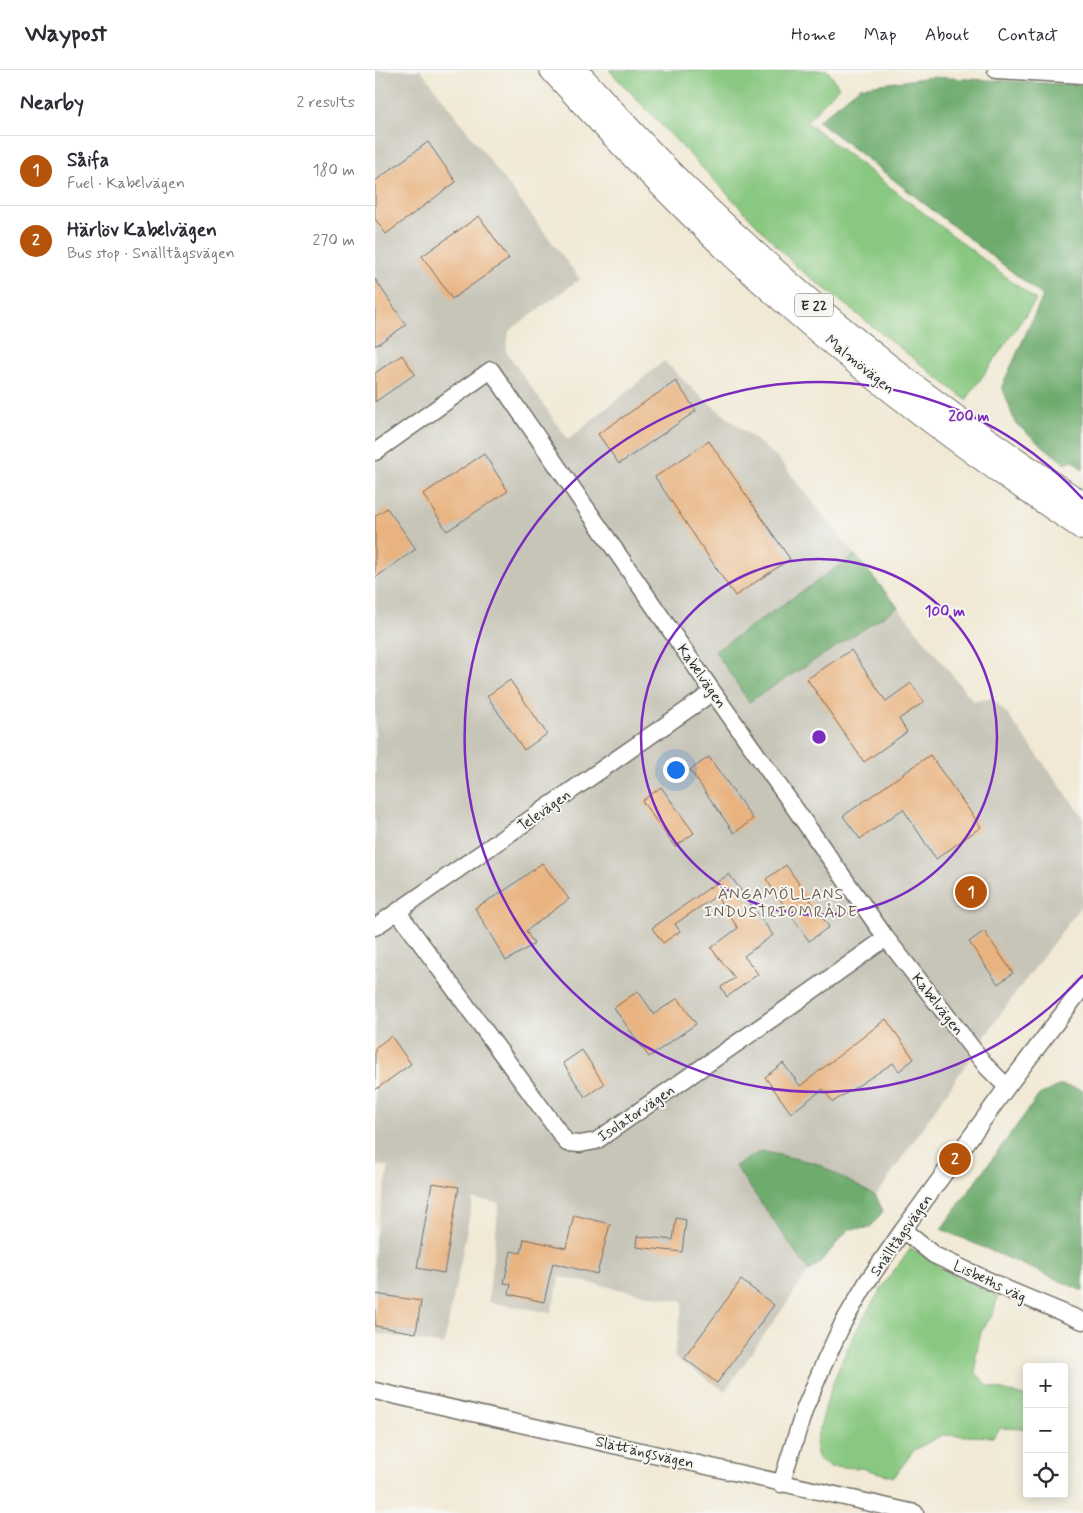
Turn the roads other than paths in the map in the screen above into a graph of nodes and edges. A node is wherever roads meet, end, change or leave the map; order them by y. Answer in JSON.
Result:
{"nodes":[{"id":1,"x":552,"y":70,"type":"edge"},
{"id":2,"x":575,"y":70,"type":"edge"},
{"id":3,"x":996,"y":70,"type":"edge"},
{"id":4,"x":1026,"y":71,"type":"edge"},
{"id":5,"x":1083,"y":75,"type":"edge"},
{"id":6,"x":375,"y":452,"type":"edge"},
{"id":7,"x":1083,"y":504,"type":"edge"},
{"id":8,"x":1083,"y":528,"type":"edge"},
{"id":9,"x":713,"y":692,"type":"junction"},
{"id":10,"x":398,"y":912,"type":"junction"},
{"id":11,"x":375,"y":927,"type":"edge"},
{"id":12,"x":886,"y":938,"type":"junction"},
{"id":13,"x":1083,"y":987,"type":"edge"},
{"id":14,"x":1007,"y":1087,"type":"junction"},
{"id":15,"x":903,"y":1230,"type":"junction"},
{"id":16,"x":1083,"y":1321,"type":"edge"},
{"id":17,"x":375,"y":1391,"type":"edge"},
{"id":18,"x":781,"y":1484,"type":"junction"},
{"id":19,"x":915,"y":1513,"type":"edge"}],
"edges":[{"from":1,"to":8,"type":"highway","name":"Malmövägen","number":"E 22"},
{"from":2,"to":7,"type":"highway","name":"Malmövägen","number":"E 22"},
{"from":3,"to":4,"type":"street"},
{"from":4,"to":5,"type":"street"},
{"from":6,"to":9,"type":"street","name":"Kabelvägen"},
{"from":9,"to":10,"type":"street","name":"Televägen"},
{"from":9,"to":12,"type":"street","name":"Kabelvägen"},
{"from":10,"to":11,"type":"street","name":"Televägen"},
{"from":10,"to":12,"type":"street","name":"Isolatorvägen"},
{"from":12,"to":14,"type":"street","name":"Kabelvägen"},
{"from":13,"to":14,"type":"street","name":"Snälltågsvägen"},
{"from":14,"to":15,"type":"street","name":"Snälltågsvägen"},
{"from":15,"to":16,"type":"street","name":"Lisbeths väg"},
{"from":15,"to":18,"type":"street","name":"Snälltågsvägen"},
{"from":17,"to":18,"type":"street","name":"Slättängsvägen"},
{"from":18,"to":19,"type":"street","name":"Slättängsvägen"}]}
